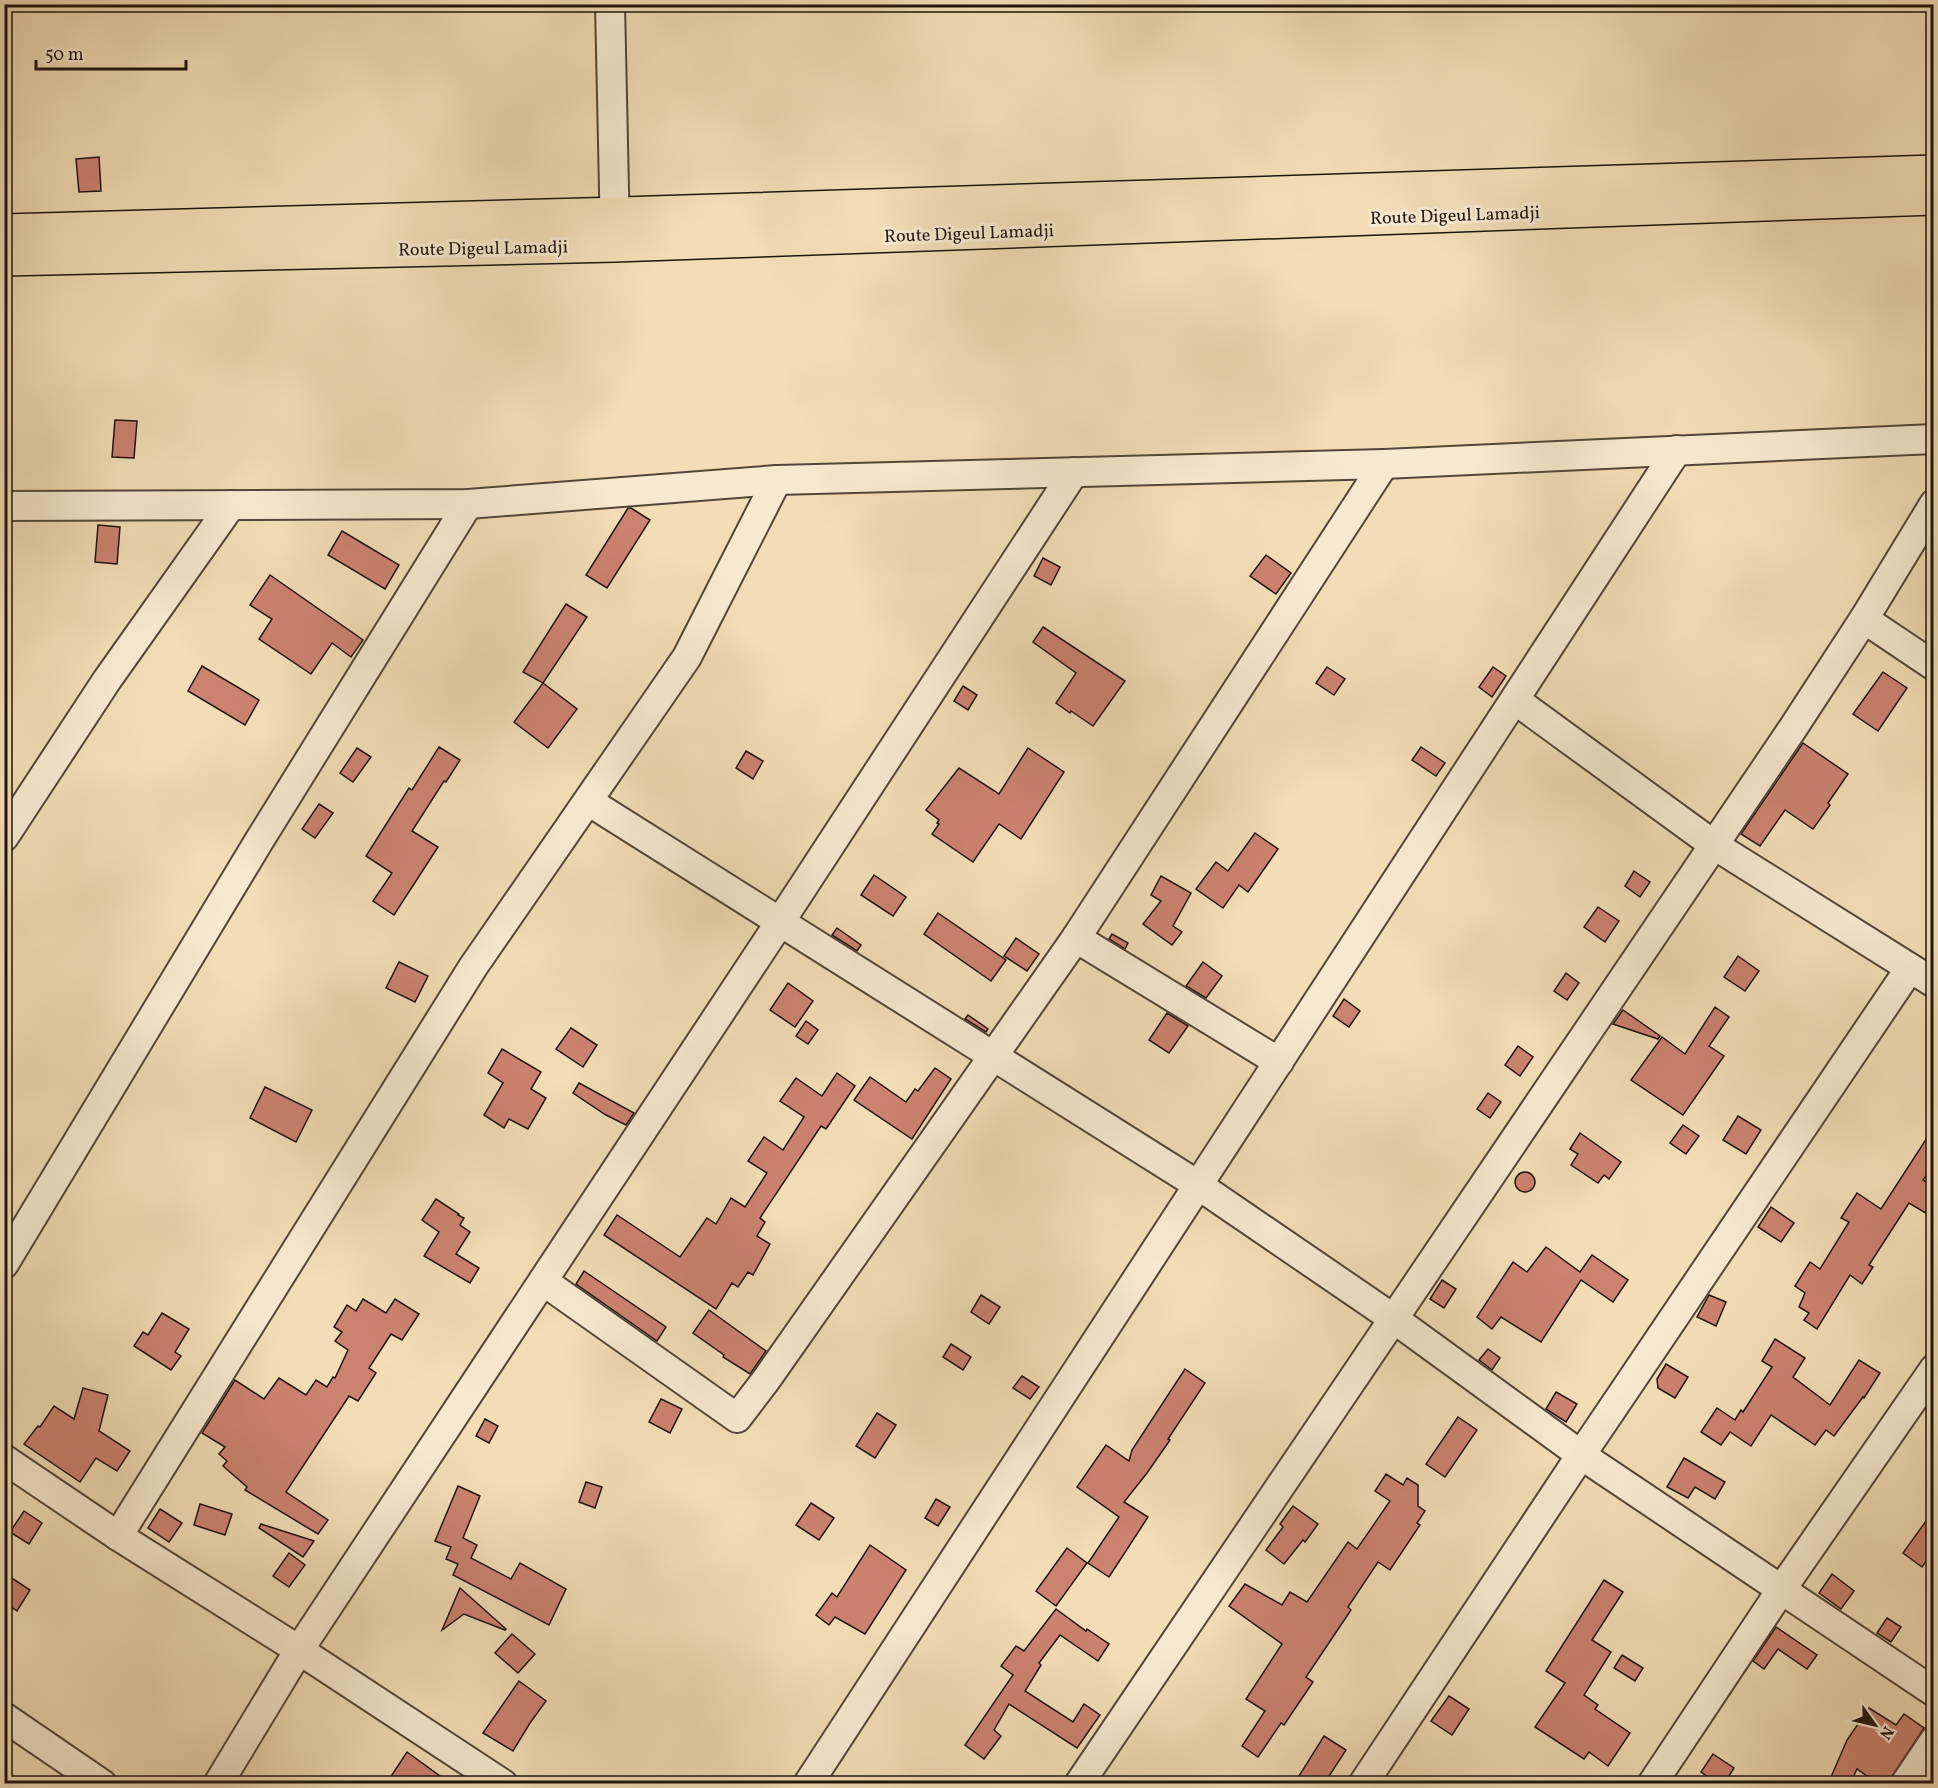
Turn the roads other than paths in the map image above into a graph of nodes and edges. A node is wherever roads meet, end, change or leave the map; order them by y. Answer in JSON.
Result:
{"nodes":[{"id":1,"x":610,"y":4,"type":"edge"},
{"id":2,"x":1934,"y":172,"type":"edge"},
{"id":3,"x":1934,"y":198,"type":"edge"},
{"id":4,"x":615,"y":230,"type":"junction"},
{"id":5,"x":4,"y":231,"type":"edge"},
{"id":6,"x":4,"y":259,"type":"edge"},
{"id":7,"x":1934,"y":439,"type":"edge"},
{"id":8,"x":1677,"y":450,"type":"junction"},
{"id":9,"x":1384,"y":464,"type":"junction"},
{"id":10,"x":1074,"y":472,"type":"junction"},
{"id":11,"x":777,"y":480,"type":"junction"},
{"id":12,"x":468,"y":504,"type":"junction"},
{"id":13,"x":1934,"y":504,"type":"edge"},
{"id":14,"x":231,"y":505,"type":"junction"},
{"id":15,"x":4,"y":506,"type":"edge"},
{"id":16,"x":1864,"y":620,"type":"junction"},
{"id":17,"x":1934,"y":666,"type":"edge"},
{"id":18,"x":1515,"y":700,"type":"junction"},
{"id":19,"x":588,"y":801,"type":"junction"},
{"id":20,"x":4,"y":837,"type":"edge"},
{"id":21,"x":1714,"y":845,"type":"junction"},
{"id":22,"x":780,"y":922,"type":"junction"},
{"id":23,"x":1076,"y":938,"type":"junction"},
{"id":24,"x":1910,"y":968,"type":"junction"},
{"id":25,"x":1934,"y":983,"type":"edge"},
{"id":26,"x":992,"y":1055,"type":"junction"},
{"id":27,"x":1279,"y":1062,"type":"junction"},
{"id":28,"x":1198,"y":1185,"type":"junction"},
{"id":29,"x":4,"y":1264,"type":"edge"},
{"id":30,"x":543,"y":1281,"type":"junction"},
{"id":31,"x":1394,"y":1319,"type":"junction"},
{"id":32,"x":1934,"y":1369,"type":"edge"},
{"id":33,"x":1581,"y":1455,"type":"junction"},
{"id":34,"x":4,"y":1459,"type":"edge"},
{"id":35,"x":118,"y":1536,"type":"junction"},
{"id":36,"x":1781,"y":1590,"type":"junction"},
{"id":37,"x":299,"y":1650,"type":"junction"},
{"id":38,"x":1934,"y":1692,"type":"edge"},
{"id":39,"x":4,"y":1717,"type":"edge"},
{"id":40,"x":1934,"y":1741,"type":"edge"},
{"id":41,"x":102,"y":1784,"type":"edge"},
{"id":42,"x":218,"y":1784,"type":"edge"},
{"id":43,"x":502,"y":1784,"type":"edge"},
{"id":44,"x":808,"y":1784,"type":"edge"},
{"id":45,"x":1079,"y":1784,"type":"edge"},
{"id":46,"x":1363,"y":1784,"type":"edge"},
{"id":47,"x":1652,"y":1784,"type":"edge"},
{"id":48,"x":1905,"y":1784,"type":"edge"}],
"edges":[{"from":1,"to":4,"type":"street"},
{"from":2,"to":4,"type":"main road","name":"Route Digeul Lamadji"},
{"from":3,"to":4,"type":"main road","name":"Route Digeul Lamadji"},
{"from":4,"to":5,"type":"main road","name":"Route Digeul Lamadji"},
{"from":4,"to":6,"type":"main road","name":"Route Digeul Lamadji"},
{"from":7,"to":8,"type":"street"},
{"from":8,"to":9,"type":"street"},
{"from":8,"to":18,"type":"street"},
{"from":9,"to":10,"type":"street"},
{"from":9,"to":23,"type":"street"},
{"from":10,"to":11,"type":"street"},
{"from":10,"to":22,"type":"street"},
{"from":11,"to":12,"type":"street"},
{"from":11,"to":19,"type":"street"},
{"from":12,"to":14,"type":"street"},
{"from":12,"to":29,"type":"street"},
{"from":13,"to":16,"type":"street"},
{"from":14,"to":15,"type":"street"},
{"from":14,"to":20,"type":"street"},
{"from":16,"to":17,"type":"street"},
{"from":16,"to":21,"type":"street"},
{"from":18,"to":21,"type":"street"},
{"from":18,"to":27,"type":"street"},
{"from":19,"to":22,"type":"street"},
{"from":19,"to":35,"type":"street"},
{"from":21,"to":24,"type":"street"},
{"from":21,"to":31,"type":"street"},
{"from":22,"to":26,"type":"street"},
{"from":22,"to":30,"type":"street"},
{"from":23,"to":26,"type":"street"},
{"from":23,"to":27,"type":"street"},
{"from":24,"to":25,"type":"street"},
{"from":24,"to":33,"type":"street"},
{"from":26,"to":28,"type":"street"},
{"from":26,"to":30,"type":"street"},
{"from":27,"to":28,"type":"street"},
{"from":28,"to":31,"type":"street"},
{"from":28,"to":44,"type":"street"},
{"from":30,"to":37,"type":"street"},
{"from":31,"to":33,"type":"street"},
{"from":31,"to":45,"type":"street"},
{"from":32,"to":36,"type":"street"},
{"from":33,"to":36,"type":"street"},
{"from":33,"to":46,"type":"street"},
{"from":34,"to":35,"type":"street"},
{"from":35,"to":37,"type":"street"},
{"from":36,"to":38,"type":"street"},
{"from":36,"to":47,"type":"street"},
{"from":37,"to":42,"type":"street"},
{"from":37,"to":43,"type":"street"},
{"from":39,"to":41,"type":"street"},
{"from":40,"to":48,"type":"street"}]}
